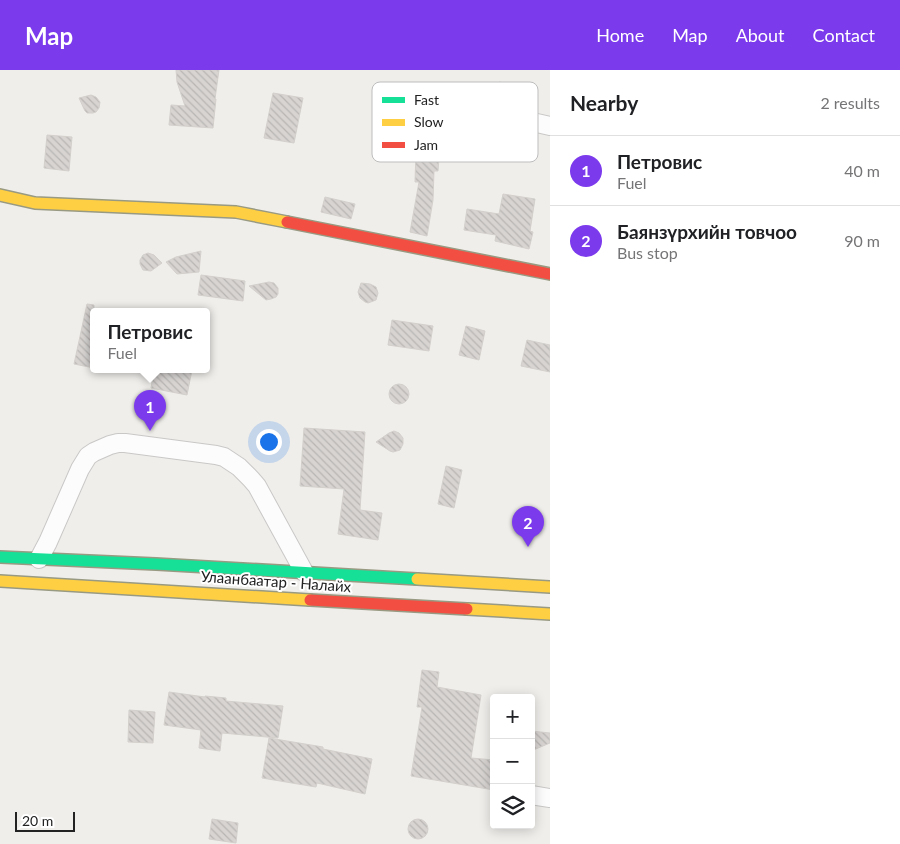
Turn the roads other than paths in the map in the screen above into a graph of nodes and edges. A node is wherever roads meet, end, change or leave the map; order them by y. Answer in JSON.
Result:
{"nodes":[{"id":1,"x":0,"y":195,"type":"edge"},
{"id":2,"x":550,"y":274,"type":"edge"},
{"id":3,"x":0,"y":557,"type":"edge"},
{"id":4,"x":39,"y":559,"type":"junction"},
{"id":5,"x":304,"y":572,"type":"junction"},
{"id":6,"x":0,"y":581,"type":"edge"},
{"id":7,"x":550,"y":587,"type":"edge"},
{"id":8,"x":550,"y":614,"type":"edge"},
{"id":9,"x":535,"y":796,"type":"edge"},
{"id":10,"x":550,"y":798,"type":"edge"}],
"edges":[{"from":1,"to":2,"type":"main road"},
{"from":3,"to":4,"type":"main road","name":"Улаанбаатар - Налайх"},
{"from":4,"to":5,"type":"main road","name":"Улаанбаатар - Налайх"},
{"from":4,"to":5,"type":"street"},
{"from":5,"to":7,"type":"main road","name":"Улаанбаатар - Налайх"},
{"from":6,"to":8,"type":"main road","name":"Улаанбаатар - Налайх"},
{"from":9,"to":10,"type":"street"}]}
